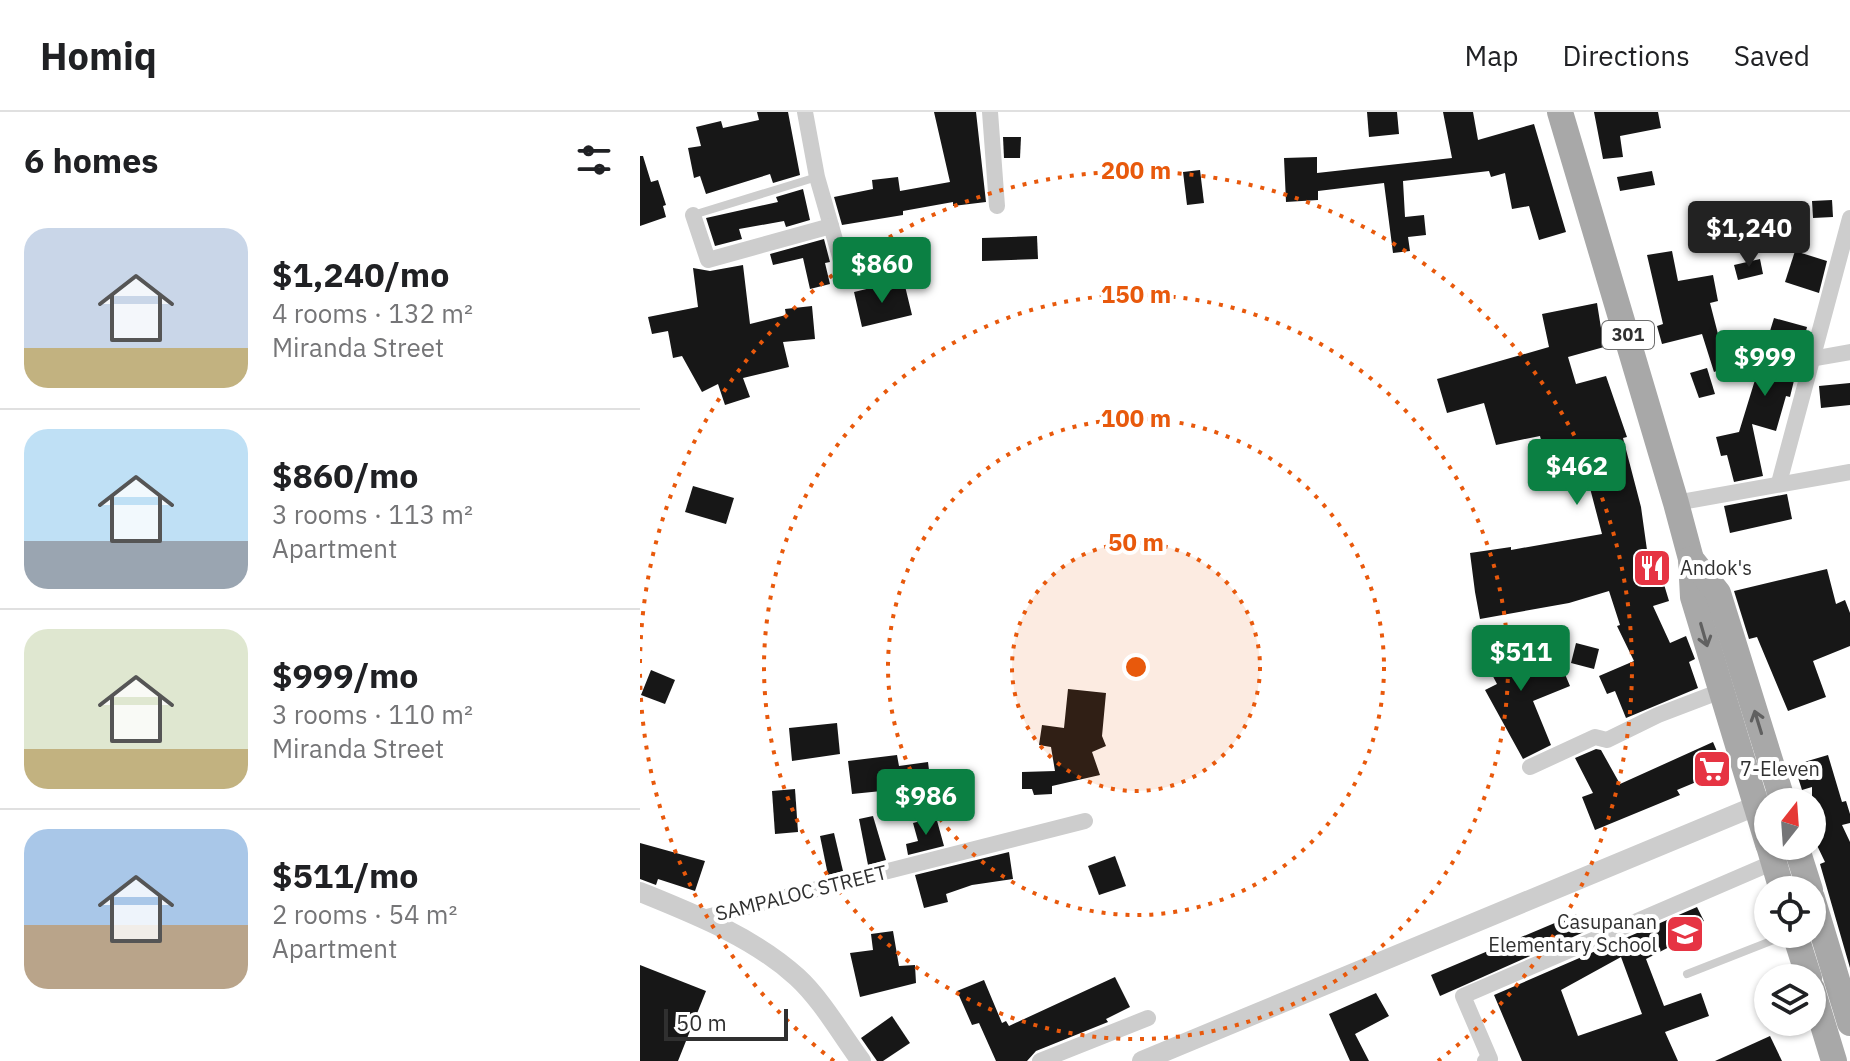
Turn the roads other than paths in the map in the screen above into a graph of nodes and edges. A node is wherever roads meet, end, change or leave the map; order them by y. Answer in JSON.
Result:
{"nodes":[{"id":1,"x":805,"y":112,"type":"edge"},
{"id":2,"x":990,"y":112,"type":"edge"},
{"id":3,"x":1560,"y":112,"type":"edge"},
{"id":4,"x":817,"y":177,"type":"junction"},
{"id":5,"x":997,"y":206,"type":"dead end"},
{"id":6,"x":693,"y":215,"type":"joint"},
{"id":7,"x":1849,"y":223,"type":"edge"},
{"id":8,"x":831,"y":226,"type":"junction"},
{"id":9,"x":909,"y":266,"type":"dead end"},
{"id":10,"x":1850,"y":352,"type":"edge"},
{"id":11,"x":1811,"y":359,"type":"junction"},
{"id":12,"x":1850,"y":472,"type":"edge"},
{"id":13,"x":1779,"y":483,"type":"junction"},
{"id":14,"x":1676,"y":503,"type":"junction"},
{"id":15,"x":1691,"y":559,"type":"junction"},
{"id":16,"x":1721,"y":691,"type":"junction"},
{"id":17,"x":1530,"y":767,"type":"dead end"},
{"id":18,"x":1779,"y":788,"type":"edge"},
{"id":19,"x":1754,"y":798,"type":"edge"},
{"id":20,"x":1754,"y":806,"type":"edge"},
{"id":21,"x":1085,"y":821,"type":"dead end"},
{"id":22,"x":1754,"y":858,"type":"edge"},
{"id":23,"x":640,"y":892,"type":"edge"},
{"id":24,"x":703,"y":918,"type":"junction"},
{"id":25,"x":1826,"y":944,"type":"edge"},
{"id":26,"x":1754,"y":948,"type":"edge"},
{"id":27,"x":1687,"y":974,"type":"dead end"},
{"id":28,"x":1148,"y":1018,"type":"dead end"},
{"id":29,"x":1850,"y":1023,"type":"edge"},
{"id":30,"x":1826,"y":1035,"type":"edge"},
{"id":31,"x":861,"y":1061,"type":"edge"},
{"id":32,"x":1040,"y":1061,"type":"edge"},
{"id":33,"x":1142,"y":1061,"type":"edge"},
{"id":34,"x":1485,"y":1061,"type":"edge"},
{"id":35,"x":1834,"y":1061,"type":"edge"}],
"edges":[{"from":1,"to":4,"type":"street"},
{"from":2,"to":5,"type":"street"},
{"from":3,"to":14,"type":"main road","number":"301"},
{"from":4,"to":6,"type":"lane"},
{"from":4,"to":8,"type":"street"},
{"from":6,"to":8,"type":"street"},
{"from":7,"to":11,"type":"street"},
{"from":8,"to":9,"type":"street"},
{"from":10,"to":11,"type":"street"},
{"from":11,"to":13,"type":"street"},
{"from":12,"to":13,"type":"street"},
{"from":13,"to":14,"type":"street"},
{"from":14,"to":15,"type":"main road","number":"301"},
{"from":15,"to":16,"type":"main road","number":"301","one_way":true},
{"from":18,"to":15,"type":"main road","number":"301","one_way":true},
{"from":16,"to":17,"type":"street"},
{"from":16,"to":19,"type":"main road","number":"301"},
{"from":20,"to":33,"type":"street"},
{"from":21,"to":24,"type":"street","name":"SAMPALOC STREET"},
{"from":22,"to":34,"type":"street"},
{"from":23,"to":24,"type":"street"},
{"from":24,"to":31,"type":"street"},
{"from":25,"to":29,"type":"main road"},
{"from":26,"to":27,"type":"lane"},
{"from":28,"to":32,"type":"street"},
{"from":30,"to":35,"type":"main road"}]}
